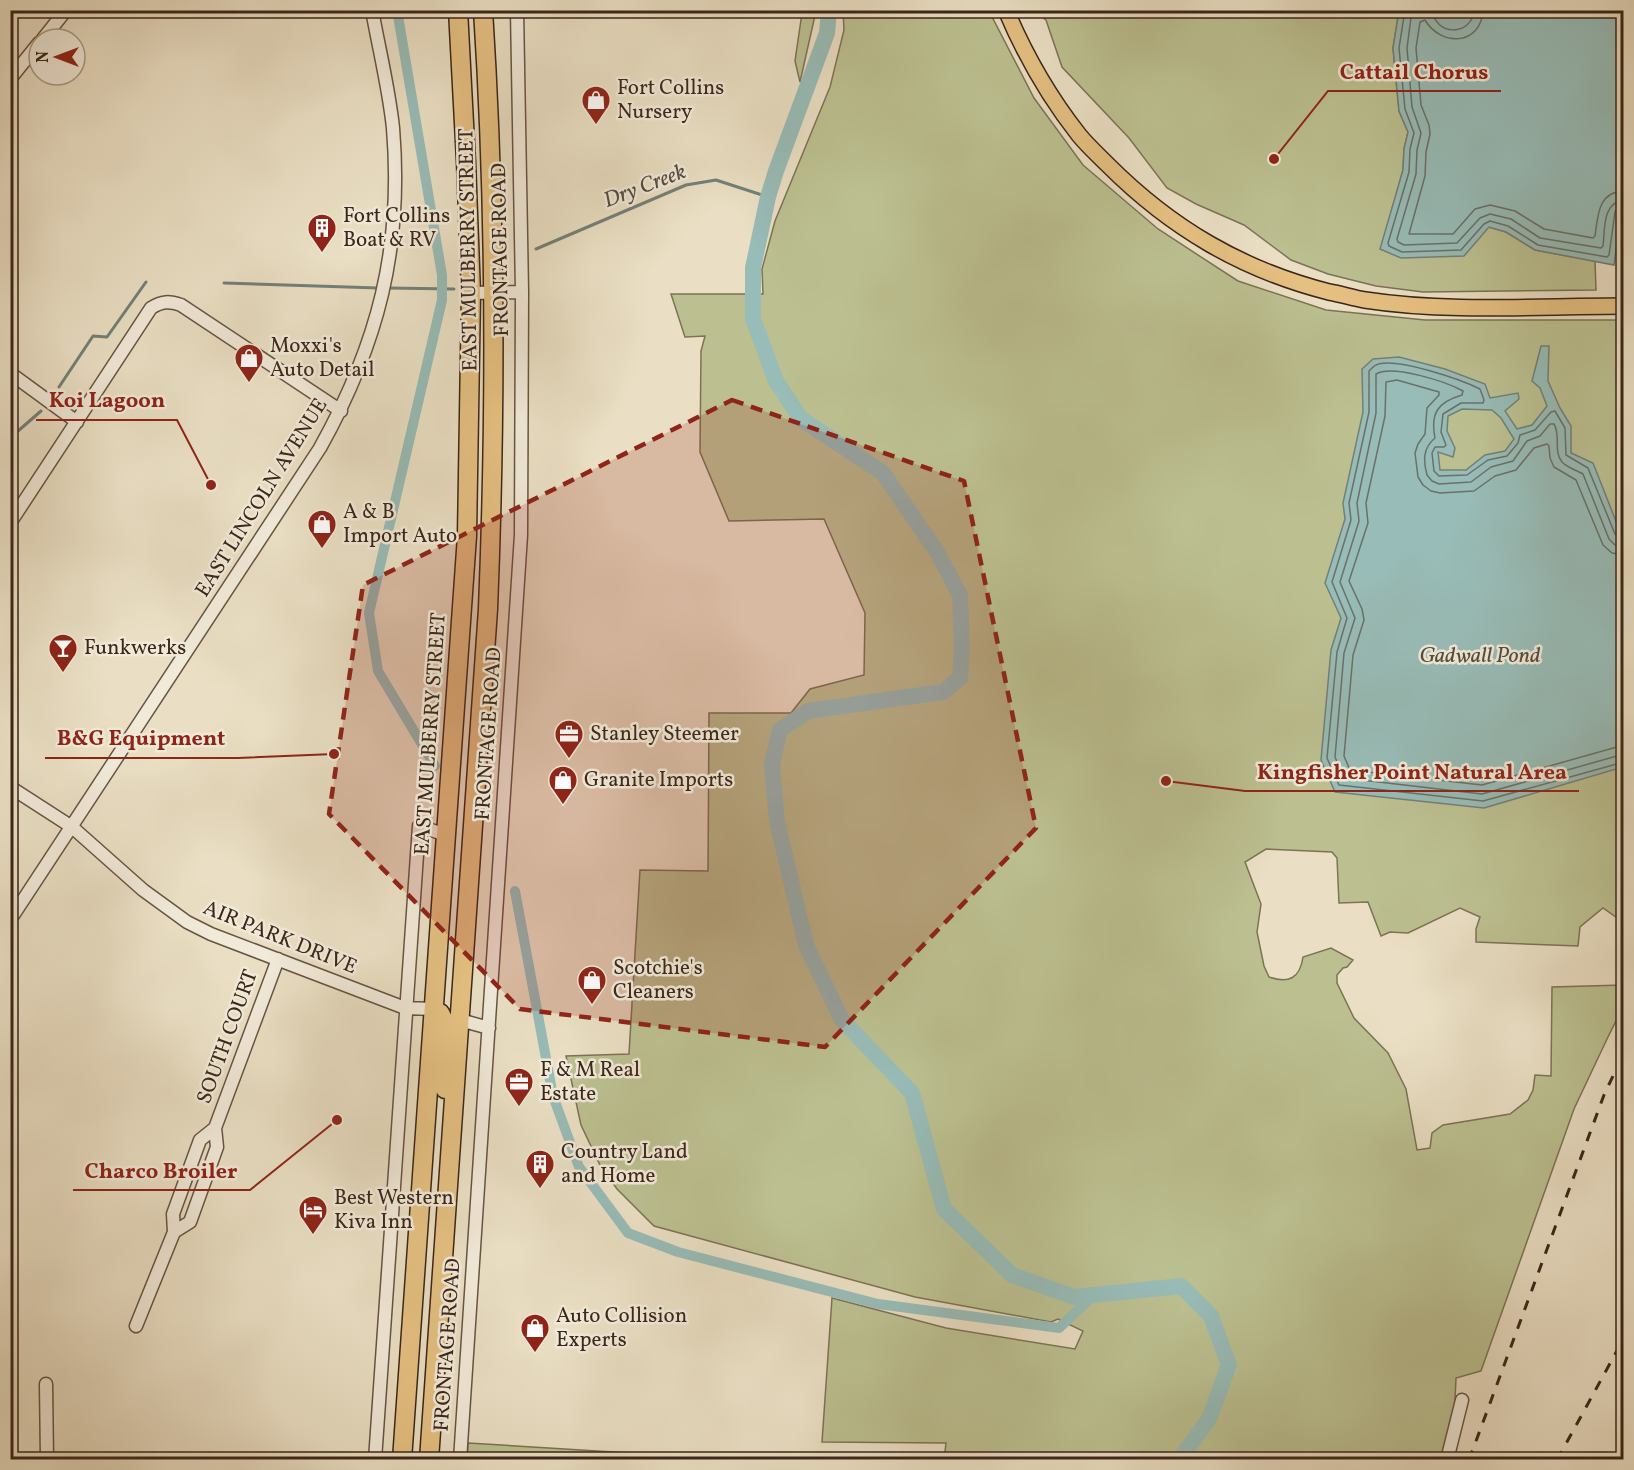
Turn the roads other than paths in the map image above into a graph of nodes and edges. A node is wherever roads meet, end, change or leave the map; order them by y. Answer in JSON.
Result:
{"nodes":[{"id":1,"x":66,"y":10,"type":"edge"},
{"id":2,"x":372,"y":10,"type":"edge"},
{"id":3,"x":458,"y":10,"type":"edge"},
{"id":4,"x":483,"y":10,"type":"edge"},
{"id":5,"x":517,"y":10,"type":"edge"},
{"id":6,"x":1006,"y":10,"type":"edge"},
{"id":7,"x":53,"y":27,"type":"edge"},
{"id":8,"x":27,"y":58,"type":"edge"},
{"id":9,"x":10,"y":79,"type":"edge"},
{"id":10,"x":471,"y":292,"type":"junction"},
{"id":11,"x":494,"y":292,"type":"junction"},
{"id":12,"x":522,"y":292,"type":"junction"},
{"id":13,"x":1623,"y":306,"type":"edge"},
{"id":14,"x":10,"y":373,"type":"edge"},
{"id":15,"x":341,"y":411,"type":"junction"},
{"id":16,"x":77,"y":422,"type":"junction"},
{"id":17,"x":10,"y":523,"type":"edge"},
{"id":18,"x":481,"y":690,"type":"junction"},
{"id":19,"x":10,"y":787,"type":"edge"},
{"id":20,"x":72,"y":827,"type":"junction"},
{"id":21,"x":446,"y":835,"type":"junction"},
{"id":22,"x":10,"y":920,"type":"edge"},
{"id":23,"x":278,"y":959,"type":"junction"},
{"id":24,"x":405,"y":1008,"type":"junction"},
{"id":25,"x":434,"y":1009,"type":"junction"},
{"id":26,"x":460,"y":1020,"type":"junction"},
{"id":27,"x":489,"y":1028,"type":"junction"},
{"id":28,"x":215,"y":1128,"type":"junction"},
{"id":29,"x":450,"y":1160,"type":"junction"},
{"id":30,"x":174,"y":1232,"type":"junction"},
{"id":31,"x":136,"y":1326,"type":"dead end"},
{"id":32,"x":46,"y":1384,"type":"dead end"},
{"id":33,"x":1462,"y":1400,"type":"dead end"},
{"id":34,"x":47,"y":1460,"type":"edge"},
{"id":35,"x":375,"y":1460,"type":"edge"},
{"id":36,"x":402,"y":1460,"type":"edge"},
{"id":37,"x":429,"y":1460,"type":"edge"},
{"id":38,"x":460,"y":1460,"type":"edge"},
{"id":39,"x":1446,"y":1460,"type":"edge"}],
"edges":[{"from":1,"to":7,"type":"street"},
{"from":2,"to":15,"type":"street","name":"EAST LINCOLN AVENUE"},
{"from":3,"to":10,"type":"highway","name":"EAST MULBERRY STREET"},
{"from":4,"to":11,"type":"highway","name":"EAST MULBERRY STREET"},
{"from":5,"to":12,"type":"street","name":"FRONTAGE ROAD"},
{"from":6,"to":13,"type":"main road"},
{"from":8,"to":9,"type":"street"},
{"from":10,"to":11,"type":"street"},
{"from":10,"to":21,"type":"highway","name":"EAST MULBERRY STREET"},
{"from":11,"to":12,"type":"street"},
{"from":11,"to":18,"type":"highway","name":"EAST MULBERRY STREET"},
{"from":12,"to":27,"type":"street","name":"FRONTAGE ROAD"},
{"from":14,"to":16,"type":"street"},
{"from":15,"to":16,"type":"street"},
{"from":15,"to":20,"type":"street","name":"EAST LINCOLN AVENUE"},
{"from":16,"to":17,"type":"street"},
{"from":18,"to":25,"type":"highway"},
{"from":18,"to":26,"type":"highway","name":"EAST MULBERRY STREET"},
{"from":19,"to":20,"type":"street","name":"AIR PARK DRIVE"},
{"from":20,"to":22,"type":"street","name":"EAST LINCOLN AVENUE"},
{"from":20,"to":23,"type":"street","name":"AIR PARK DRIVE"},
{"from":21,"to":24,"type":"street","name":"FRONTAGE ROAD"},
{"from":21,"to":25,"type":"highway","name":"EAST MULBERRY STREET"},
{"from":23,"to":24,"type":"street","name":"AIR PARK DRIVE"},
{"from":23,"to":28,"type":"street","name":"SOUTH COURT"},
{"from":24,"to":25,"type":"street","name":"AIR PARK DRIVE"},
{"from":24,"to":35,"type":"street","name":"FRONTAGE ROAD"},
{"from":25,"to":29,"type":"highway"},
{"from":25,"to":36,"type":"highway","name":"EAST MULBERRY STREET"},
{"from":26,"to":27,"type":"street"},
{"from":26,"to":29,"type":"highway","name":"EAST MULBERRY STREET"},
{"from":27,"to":38,"type":"street","name":"FRONTAGE ROAD"},
{"from":28,"to":30,"type":"street","name":"SOUTH COURT"},
{"from":28,"to":30,"type":"street","name":"SOUTH COURT"},
{"from":29,"to":37,"type":"highway","name":"EAST MULBERRY STREET"},
{"from":30,"to":31,"type":"street","name":"SOUTH COURT"},
{"from":32,"to":34,"type":"street"},
{"from":33,"to":39,"type":"street"}]}
